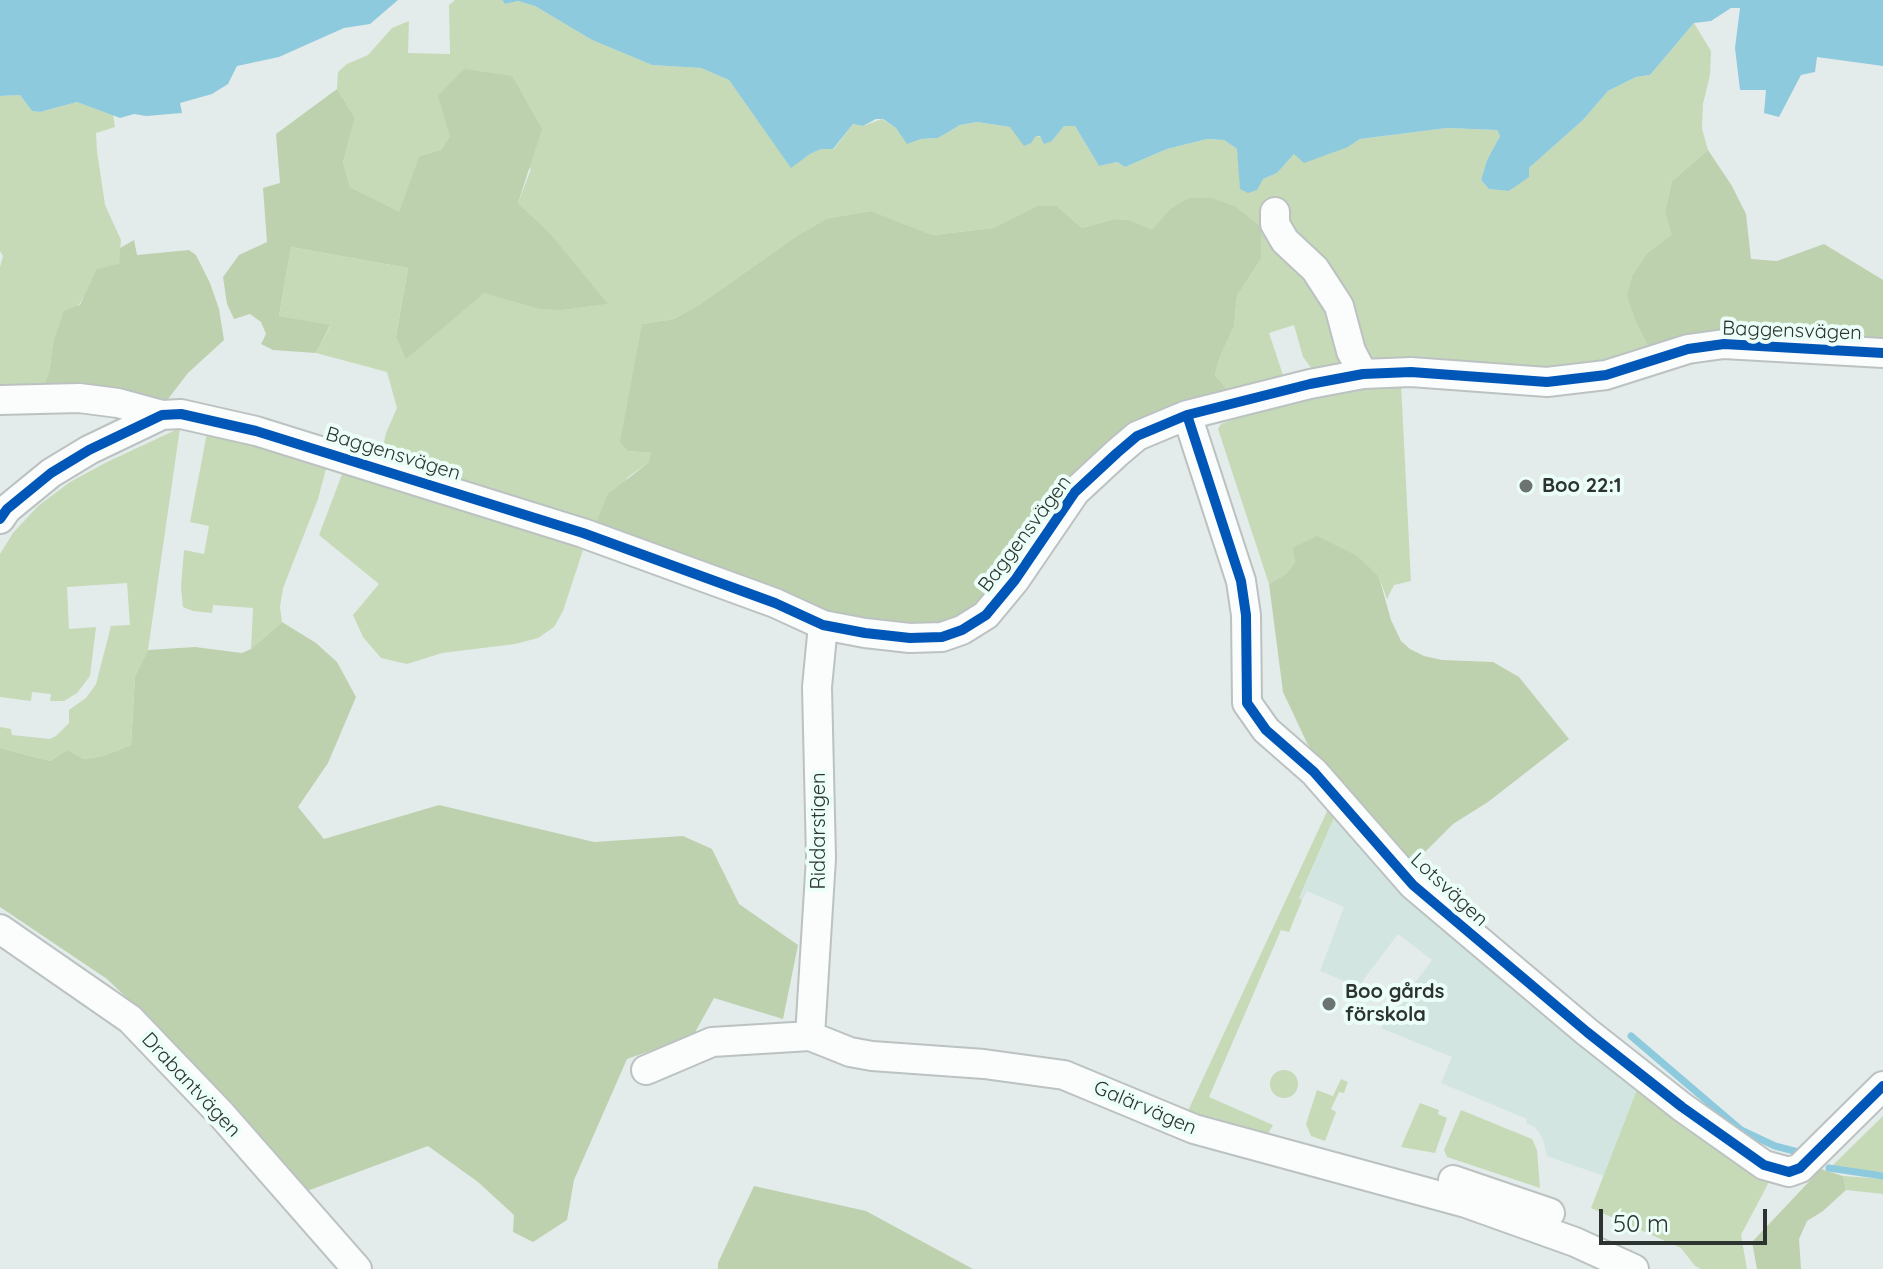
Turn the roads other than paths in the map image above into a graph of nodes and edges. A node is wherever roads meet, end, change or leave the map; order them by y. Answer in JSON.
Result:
{"nodes":[{"id":1,"x":1275,"y":212,"type":"dead end"},
{"id":2,"x":1883,"y":353,"type":"edge"},
{"id":3,"x":1363,"y":374,"type":"junction"},
{"id":4,"x":0,"y":400,"type":"edge"},
{"id":5,"x":162,"y":415,"type":"junction"},
{"id":6,"x":1187,"y":415,"type":"junction"},
{"id":7,"x":0,"y":519,"type":"edge"},
{"id":8,"x":823,"y":625,"type":"junction"},
{"id":9,"x":0,"y":929,"type":"edge"},
{"id":10,"x":810,"y":1036,"type":"junction"},
{"id":11,"x":646,"y":1070,"type":"dead end"},
{"id":12,"x":1883,"y":1086,"type":"edge"},
{"id":13,"x":1601,"y":1262,"type":"edge"},
{"id":14,"x":357,"y":1269,"type":"edge"},
{"id":15,"x":1634,"y":1269,"type":"edge"}],
"edges":[{"from":1,"to":3,"type":"street"},
{"from":2,"to":3,"type":"street","name":"Baggensvägen"},
{"from":3,"to":6,"type":"street","name":"Baggensvägen"},
{"from":4,"to":5,"type":"street"},
{"from":5,"to":7,"type":"street","name":"Baggensvägen"},
{"from":5,"to":8,"type":"street","name":"Baggensvägen"},
{"from":6,"to":8,"type":"street","name":"Baggensvägen"},
{"from":6,"to":12,"type":"street","name":"Lotsvägen"},
{"from":8,"to":10,"type":"street","name":"Riddarstigen"},
{"from":9,"to":14,"type":"street","name":"Drabantvägen"},
{"from":10,"to":11,"type":"street","name":"Galärvägen"},
{"from":10,"to":13,"type":"street","name":"Galärvägen"},
{"from":13,"to":15,"type":"street","name":"Galärvägen"}]}
